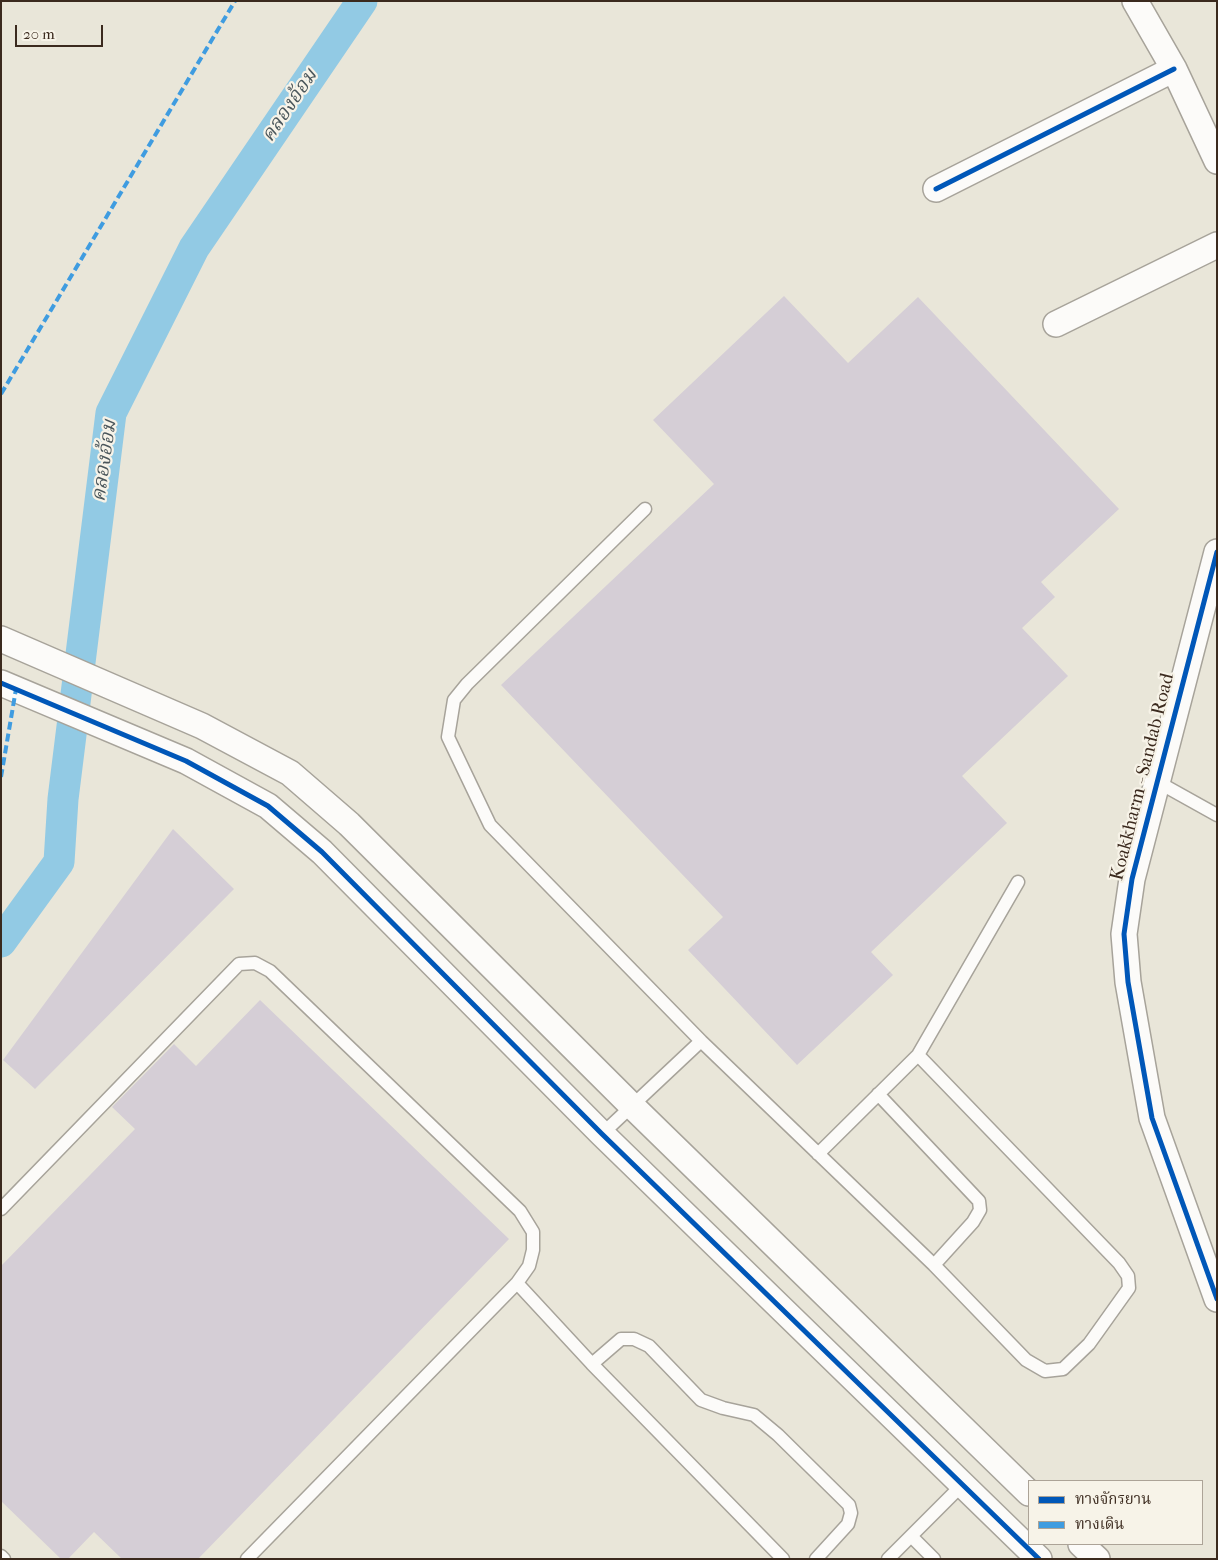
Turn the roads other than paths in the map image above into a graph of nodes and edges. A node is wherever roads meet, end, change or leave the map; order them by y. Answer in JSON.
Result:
{"nodes":[{"id":1,"x":1135,"y":1,"type":"edge"},
{"id":2,"x":1174,"y":69,"type":"junction"},
{"id":3,"x":1217,"y":161,"type":"edge"},
{"id":4,"x":936,"y":189,"type":"dead end"},
{"id":5,"x":1217,"y":245,"type":"edge"},
{"id":6,"x":1056,"y":324,"type":"dead end"},
{"id":7,"x":646,"y":509,"type":"dead end"},
{"id":8,"x":1217,"y":552,"type":"edge"},
{"id":9,"x":1,"y":639,"type":"edge"},
{"id":10,"x":1,"y":683,"type":"edge"},
{"id":11,"x":1156,"y":781,"type":"junction"},
{"id":12,"x":1217,"y":815,"type":"edge"},
{"id":13,"x":1018,"y":882,"type":"dead end"},
{"id":14,"x":701,"y":1041,"type":"junction"},
{"id":15,"x":918,"y":1055,"type":"junction"},
{"id":16,"x":878,"y":1094,"type":"junction"},
{"id":17,"x":631,"y":1105,"type":"junction"},
{"id":18,"x":602,"y":1134,"type":"junction"},
{"id":19,"x":818,"y":1154,"type":"junction"},
{"id":20,"x":1,"y":1209,"type":"edge"},
{"id":21,"x":934,"y":1265,"type":"junction"},
{"id":22,"x":517,"y":1283,"type":"junction"},
{"id":23,"x":1217,"y":1299,"type":"edge"},
{"id":24,"x":592,"y":1364,"type":"junction"},
{"id":25,"x":963,"y":1484,"type":"junction"},
{"id":26,"x":1028,"y":1492,"type":"edge"},
{"id":27,"x":910,"y":1536,"type":"junction"},
{"id":28,"x":1083,"y":1545,"type":"edge"},
{"id":29,"x":247,"y":1559,"type":"edge"},
{"id":30,"x":783,"y":1559,"type":"edge"},
{"id":31,"x":816,"y":1559,"type":"edge"},
{"id":32,"x":888,"y":1559,"type":"edge"},
{"id":33,"x":934,"y":1559,"type":"edge"},
{"id":34,"x":1039,"y":1559,"type":"edge"},
{"id":35,"x":1097,"y":1559,"type":"edge"}],
"edges":[{"from":1,"to":2,"type":"street"},
{"from":2,"to":3,"type":"street"},
{"from":2,"to":4,"type":"street"},
{"from":5,"to":6,"type":"street"},
{"from":7,"to":14,"type":"lane"},
{"from":8,"to":11,"type":"street","name":"Koakkharm - Sandab Road"},
{"from":9,"to":17,"type":"street"},
{"from":10,"to":18,"type":"street"},
{"from":11,"to":12,"type":"lane"},
{"from":11,"to":23,"type":"street","name":"Koakkharm - Sandab Road"},
{"from":13,"to":15,"type":"lane"},
{"from":14,"to":17,"type":"lane"},
{"from":14,"to":19,"type":"lane"},
{"from":15,"to":16,"type":"lane"},
{"from":15,"to":21,"type":"lane"},
{"from":16,"to":19,"type":"lane"},
{"from":16,"to":21,"type":"lane"},
{"from":17,"to":18,"type":"lane"},
{"from":17,"to":26,"type":"street"},
{"from":18,"to":25,"type":"street"},
{"from":19,"to":21,"type":"lane"},
{"from":20,"to":22,"type":"lane"},
{"from":22,"to":24,"type":"lane"},
{"from":22,"to":29,"type":"lane"},
{"from":24,"to":30,"type":"lane"},
{"from":24,"to":31,"type":"lane"},
{"from":25,"to":27,"type":"lane"},
{"from":25,"to":34,"type":"street"},
{"from":27,"to":32,"type":"lane"},
{"from":27,"to":33,"type":"lane"},
{"from":28,"to":35,"type":"street"}]}
